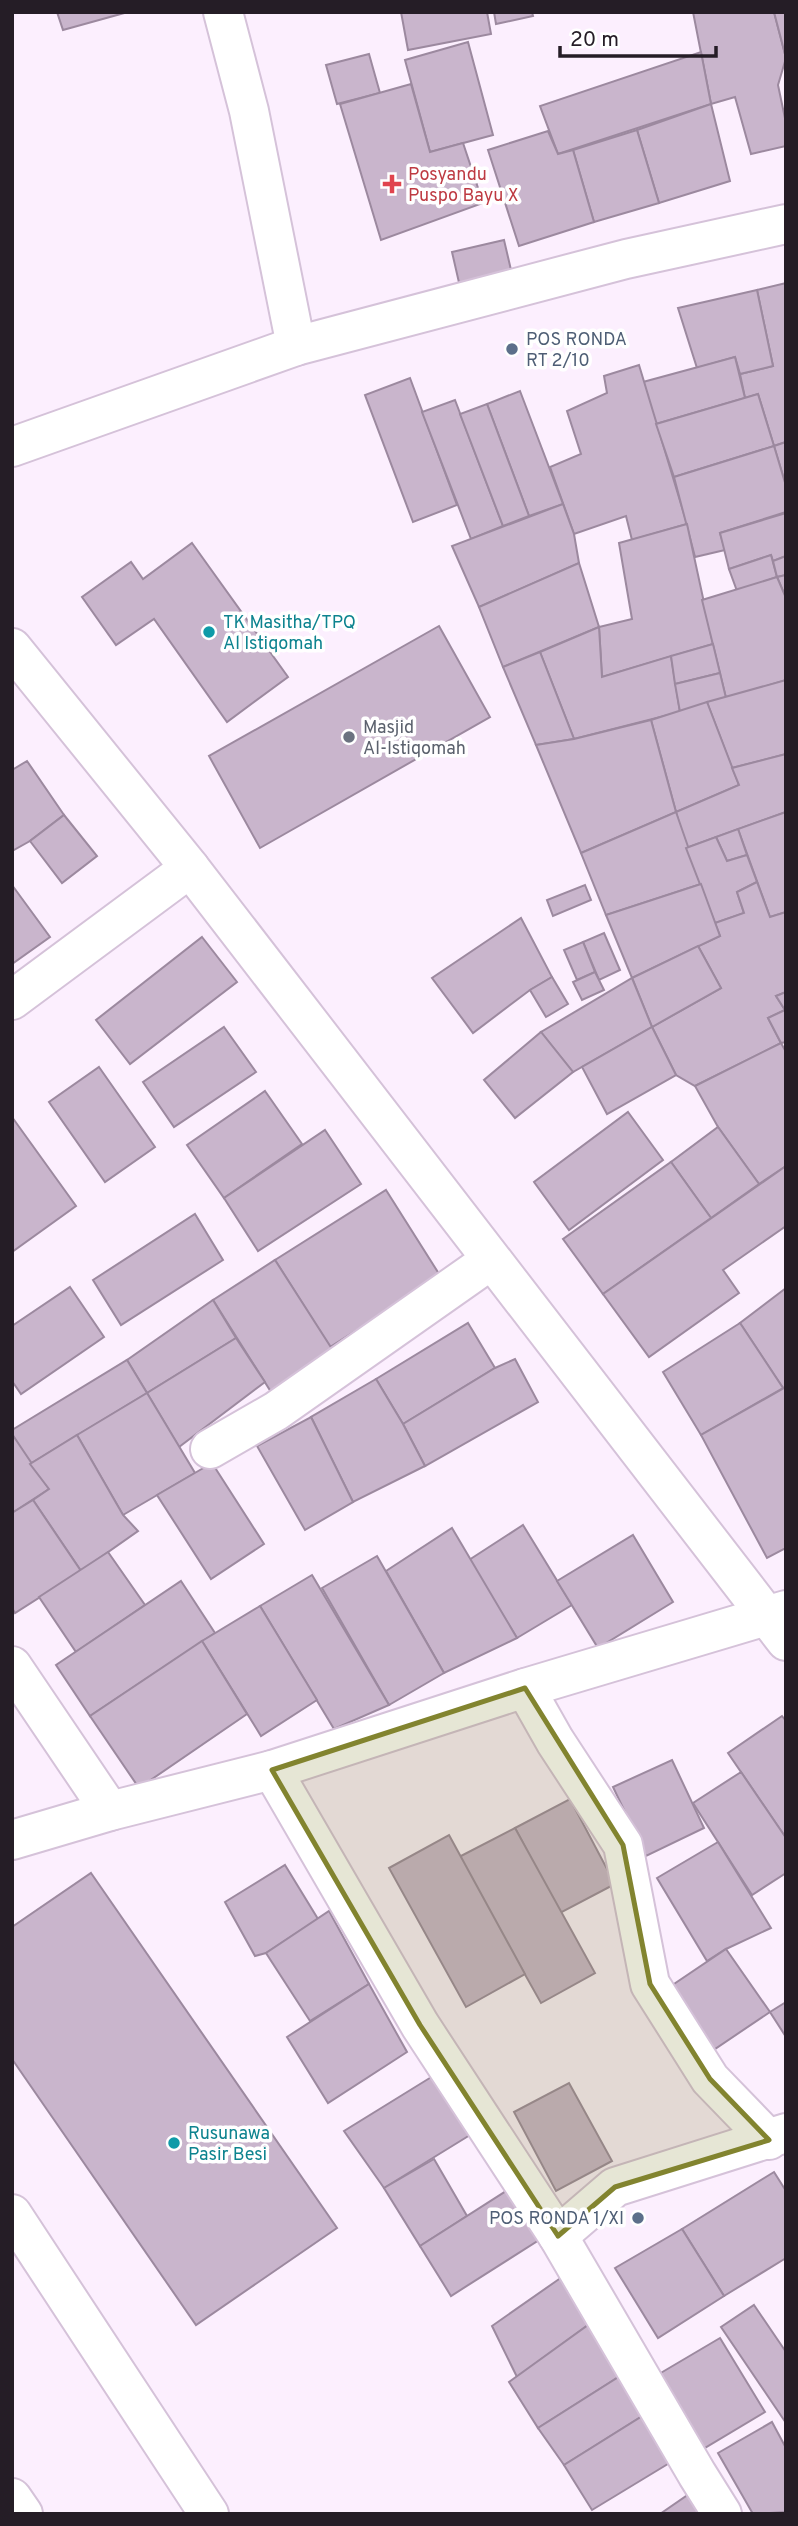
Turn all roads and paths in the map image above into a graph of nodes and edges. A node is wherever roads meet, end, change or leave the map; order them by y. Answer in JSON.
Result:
{"nodes":[{"id":1,"x":223,"y":12,"type":"edge"},
{"id":2,"x":786,"y":224,"type":"edge"},
{"id":3,"x":296,"y":346,"type":"junction"},
{"id":4,"x":12,"y":447,"type":"edge"},
{"id":5,"x":12,"y":648,"type":"edge"},
{"id":6,"x":190,"y":868,"type":"junction"},
{"id":7,"x":12,"y":1000,"type":"edge"},
{"id":8,"x":491,"y":1260,"type":"junction"},
{"id":9,"x":210,"y":1449,"type":"dead end"},
{"id":10,"x":779,"y":1622,"type":"edge"},
{"id":11,"x":12,"y":1666,"type":"edge"},
{"id":12,"x":525,"y":1688,"type":"junction"},
{"id":13,"x":272,"y":1770,"type":"junction"},
{"id":14,"x":110,"y":1811,"type":"junction"},
{"id":15,"x":12,"y":1840,"type":"edge"},
{"id":16,"x":777,"y":2136,"type":"edge"},
{"id":17,"x":12,"y":2214,"type":"edge"},
{"id":18,"x":558,"y":2236,"type":"junction"},
{"id":19,"x":12,"y":2498,"type":"edge"},
{"id":20,"x":23,"y":2514,"type":"edge"},
{"id":21,"x":209,"y":2514,"type":"edge"},
{"id":22,"x":722,"y":2514,"type":"edge"}],
"edges":[{"from":1,"to":3,"type":"main road"},
{"from":2,"to":3,"type":"main road"},
{"from":3,"to":4,"type":"main road"},
{"from":5,"to":6,"type":"main road"},
{"from":6,"to":7,"type":"main road"},
{"from":6,"to":8,"type":"main road"},
{"from":8,"to":9,"type":"main road"},
{"from":8,"to":10,"type":"main road"},
{"from":10,"to":12,"type":"main road"},
{"from":11,"to":14,"type":"main road"},
{"from":12,"to":13,"type":"main road"},
{"from":12,"to":16,"type":"main road"},
{"from":13,"to":14,"type":"main road"},
{"from":13,"to":18,"type":"main road"},
{"from":14,"to":15,"type":"main road"},
{"from":16,"to":18,"type":"main road"},
{"from":17,"to":21,"type":"main road"},
{"from":18,"to":22,"type":"main road"},
{"from":19,"to":20,"type":"main road"}]}
